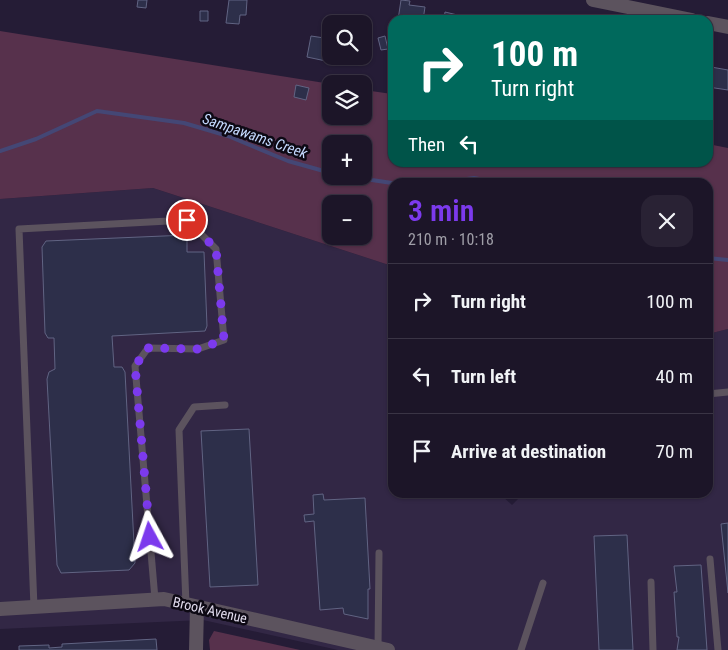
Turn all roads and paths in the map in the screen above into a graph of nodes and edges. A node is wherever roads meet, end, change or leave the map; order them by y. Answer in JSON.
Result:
{"nodes":[{"id":1,"x":593,"y":0,"type":"edge"},
{"id":2,"x":667,"y":15,"type":"edge"},
{"id":3,"x":713,"y":24,"type":"edge"},
{"id":4,"x":728,"y":27,"type":"edge"},
{"id":5,"x":728,"y":392,"type":"edge"},
{"id":6,"x":713,"y":394,"type":"edge"},
{"id":7,"x":225,"y":405,"type":"dead end"},
{"id":8,"x":379,"y":553,"type":"dead end"},
{"id":9,"x":710,"y":559,"type":"dead end"},
{"id":10,"x":651,"y":582,"type":"dead end"},
{"id":11,"x":543,"y":583,"type":"dead end"},
{"id":12,"x":155,"y":600,"type":"junction"},
{"id":13,"x":192,"y":606,"type":"junction"},
{"id":14,"x":34,"y":607,"type":"junction"},
{"id":15,"x":0,"y":609,"type":"edge"},
{"id":16,"x":383,"y":649,"type":"edge"},
{"id":17,"x":196,"y":650,"type":"edge"},
{"id":18,"x":521,"y":650,"type":"edge"},
{"id":19,"x":653,"y":650,"type":"edge"},
{"id":20,"x":718,"y":650,"type":"edge"}],
"edges":[{"from":1,"to":2,"type":"street"},
{"from":3,"to":4,"type":"street"},
{"from":5,"to":6,"type":"lane"},
{"from":7,"to":13,"type":"lane"},
{"from":8,"to":16,"type":"lane"},
{"from":9,"to":20,"type":"lane"},
{"from":10,"to":19,"type":"lane"},
{"from":11,"to":18,"type":"lane"},
{"from":12,"to":13,"type":"street","name":"Brook Avenue"},
{"from":12,"to":14,"type":"street","name":"Brook Avenue"},
{"from":12,"to":14,"type":"lane"},
{"from":13,"to":16,"type":"street","name":"Brook Avenue"},
{"from":13,"to":17,"type":"street"},
{"from":14,"to":15,"type":"street","name":"Brook Avenue"}]}
